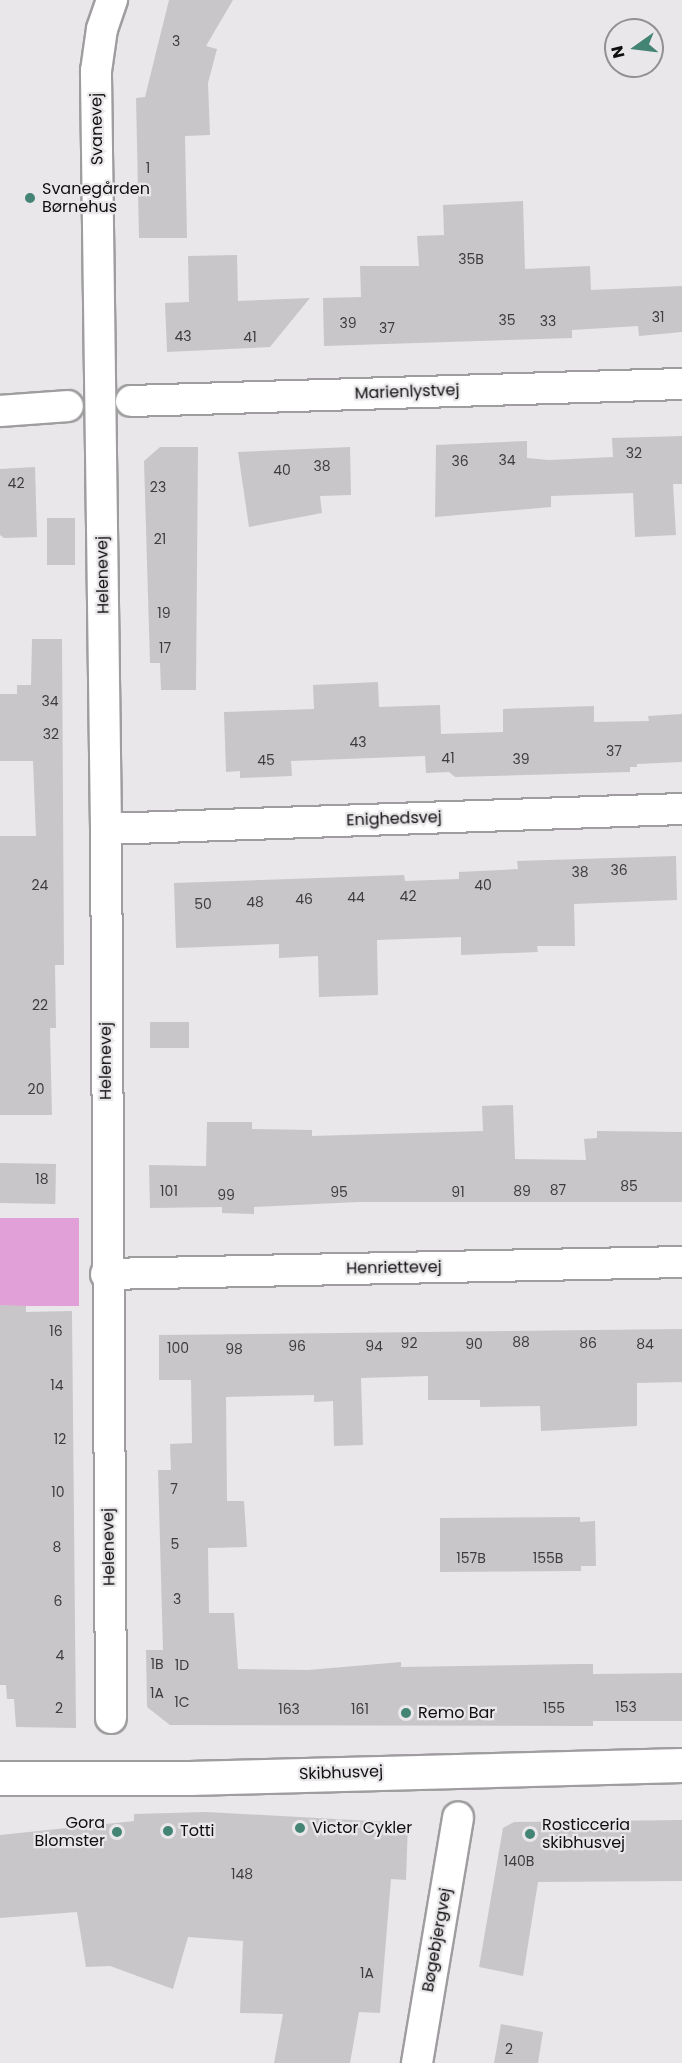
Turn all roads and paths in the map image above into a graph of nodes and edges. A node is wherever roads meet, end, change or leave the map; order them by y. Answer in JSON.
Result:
{"nodes":[{"id":1,"x":112,"y":0,"type":"edge"},
{"id":2,"x":682,"y":384,"type":"edge"},
{"id":3,"x":131,"y":401,"type":"dead end"},
{"id":4,"x":101,"y":404,"type":"joint"},
{"id":5,"x":68,"y":406,"type":"dead end"},
{"id":6,"x":0,"y":411,"type":"edge"},
{"id":7,"x":682,"y":809,"type":"edge"},
{"id":8,"x":106,"y":829,"type":"junction"},
{"id":9,"x":682,"y":1262,"type":"edge"},
{"id":10,"x":106,"y":1274,"type":"junction"},
{"id":11,"x":111,"y":1718,"type":"dead end"},
{"id":12,"x":682,"y":1765,"type":"edge"},
{"id":13,"x":0,"y":1778,"type":"edge"},
{"id":14,"x":458,"y":1817,"type":"dead end"},
{"id":15,"x":417,"y":2063,"type":"edge"}],
"edges":[{"from":1,"to":4,"type":"street","name":"Svanevej"},
{"from":2,"to":3,"type":"street","name":"Marienlystvej"},
{"from":4,"to":8,"type":"street","name":"Helenevej"},
{"from":5,"to":6,"type":"street"},
{"from":7,"to":8,"type":"street","name":"Enighedsvej"},
{"from":8,"to":10,"type":"street","name":"Helenevej"},
{"from":9,"to":10,"type":"street","name":"Henriettevej"},
{"from":10,"to":11,"type":"street","name":"Helenevej"},
{"from":12,"to":13,"type":"street","name":"Skibhusvej"},
{"from":14,"to":15,"type":"street","name":"Bøgebjergvej"}]}
